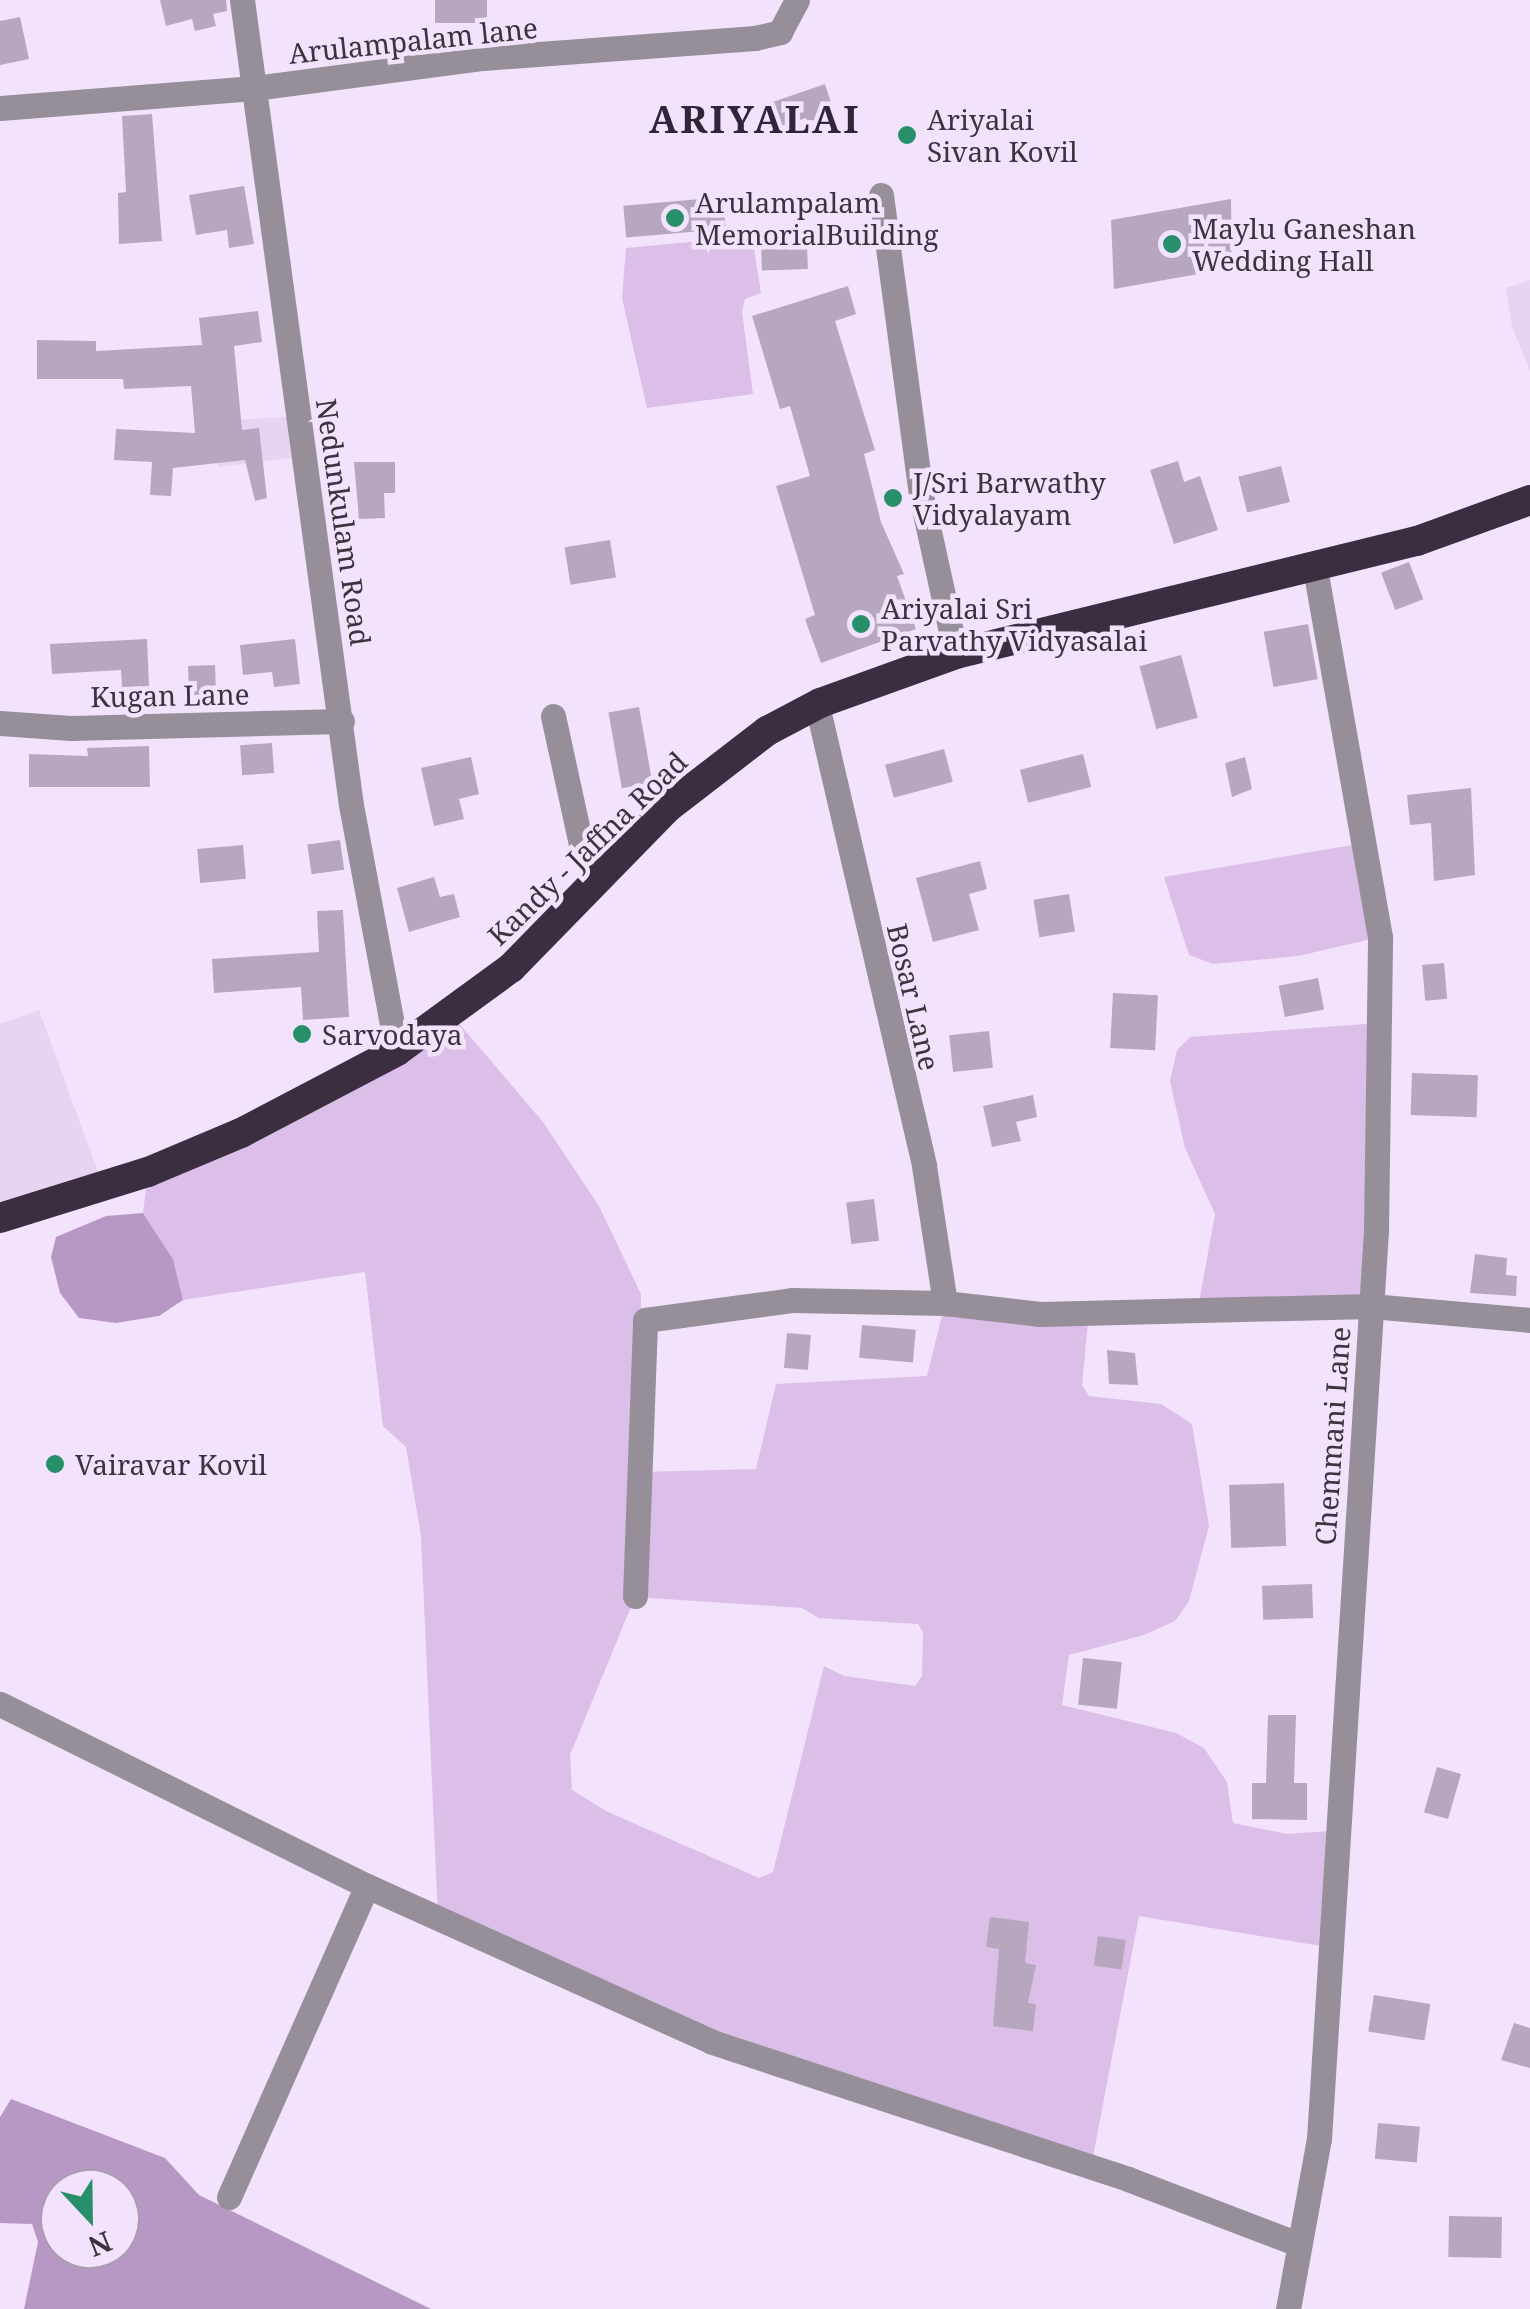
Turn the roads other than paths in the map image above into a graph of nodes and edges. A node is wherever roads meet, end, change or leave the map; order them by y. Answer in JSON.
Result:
{"nodes":[{"id":1,"x":242,"y":0,"type":"edge"},
{"id":2,"x":797,"y":0,"type":"edge"},
{"id":3,"x":254,"y":88,"type":"junction"},
{"id":4,"x":0,"y":108,"type":"edge"},
{"id":5,"x":881,"y":195,"type":"dead end"},
{"id":6,"x":1530,"y":500,"type":"edge"},
{"id":7,"x":1315,"y":568,"type":"junction"},
{"id":8,"x":956,"y":654,"type":"junction"},
{"id":9,"x":817,"y":705,"type":"junction"},
{"id":10,"x":553,"y":716,"type":"dead end"},
{"id":11,"x":342,"y":720,"type":"junction"},
{"id":12,"x":0,"y":723,"type":"edge"},
{"id":13,"x":606,"y":868,"type":"junction"},
{"id":14,"x":397,"y":1052,"type":"junction"},
{"id":15,"x":1,"y":1225,"type":"edge"},
{"id":16,"x":946,"y":1303,"type":"junction"},
{"id":17,"x":1370,"y":1306,"type":"junction"},
{"id":18,"x":1530,"y":1320,"type":"edge"},
{"id":19,"x":635,"y":1596,"type":"dead end"},
{"id":20,"x":0,"y":1704,"type":"edge"},
{"id":21,"x":367,"y":1886,"type":"junction"},
{"id":22,"x":229,"y":2197,"type":"dead end"},
{"id":23,"x":1298,"y":2244,"type":"junction"},
{"id":24,"x":1288,"y":2309,"type":"edge"}],
"edges":[{"from":1,"to":3,"type":"street","name":"Nedunkulam Road"},
{"from":2,"to":3,"type":"street","name":"Arulampalam lane"},
{"from":3,"to":4,"type":"street","name":"Arulampalam lane"},
{"from":3,"to":11,"type":"street","name":"Nedunkulam Road"},
{"from":5,"to":8,"type":"street"},
{"from":6,"to":7,"type":"highway","name":"Kandy - Jaffna Road"},
{"from":7,"to":8,"type":"highway","name":"Kandy - Jaffna Road"},
{"from":7,"to":17,"type":"street","name":"Chemmani Lane"},
{"from":8,"to":9,"type":"highway","name":"Kandy - Jaffna Road"},
{"from":9,"to":13,"type":"highway","name":"Kandy - Jaffna Road"},
{"from":9,"to":16,"type":"street","name":"Bosar Lane"},
{"from":10,"to":13,"type":"street"},
{"from":11,"to":12,"type":"street","name":"Kugan Lane"},
{"from":11,"to":14,"type":"street","name":"Nedunkulam Road"},
{"from":13,"to":14,"type":"highway","name":"Kandy - Jaffna Road"},
{"from":14,"to":15,"type":"highway","name":"Kandy - Jaffna Road"},
{"from":16,"to":17,"type":"street"},
{"from":16,"to":19,"type":"street"},
{"from":17,"to":18,"type":"street"},
{"from":17,"to":23,"type":"street","name":"Chemmani Lane"},
{"from":20,"to":21,"type":"street"},
{"from":21,"to":22,"type":"street"},
{"from":21,"to":23,"type":"street"},
{"from":23,"to":24,"type":"street","name":"Chemmani Lane"}]}
